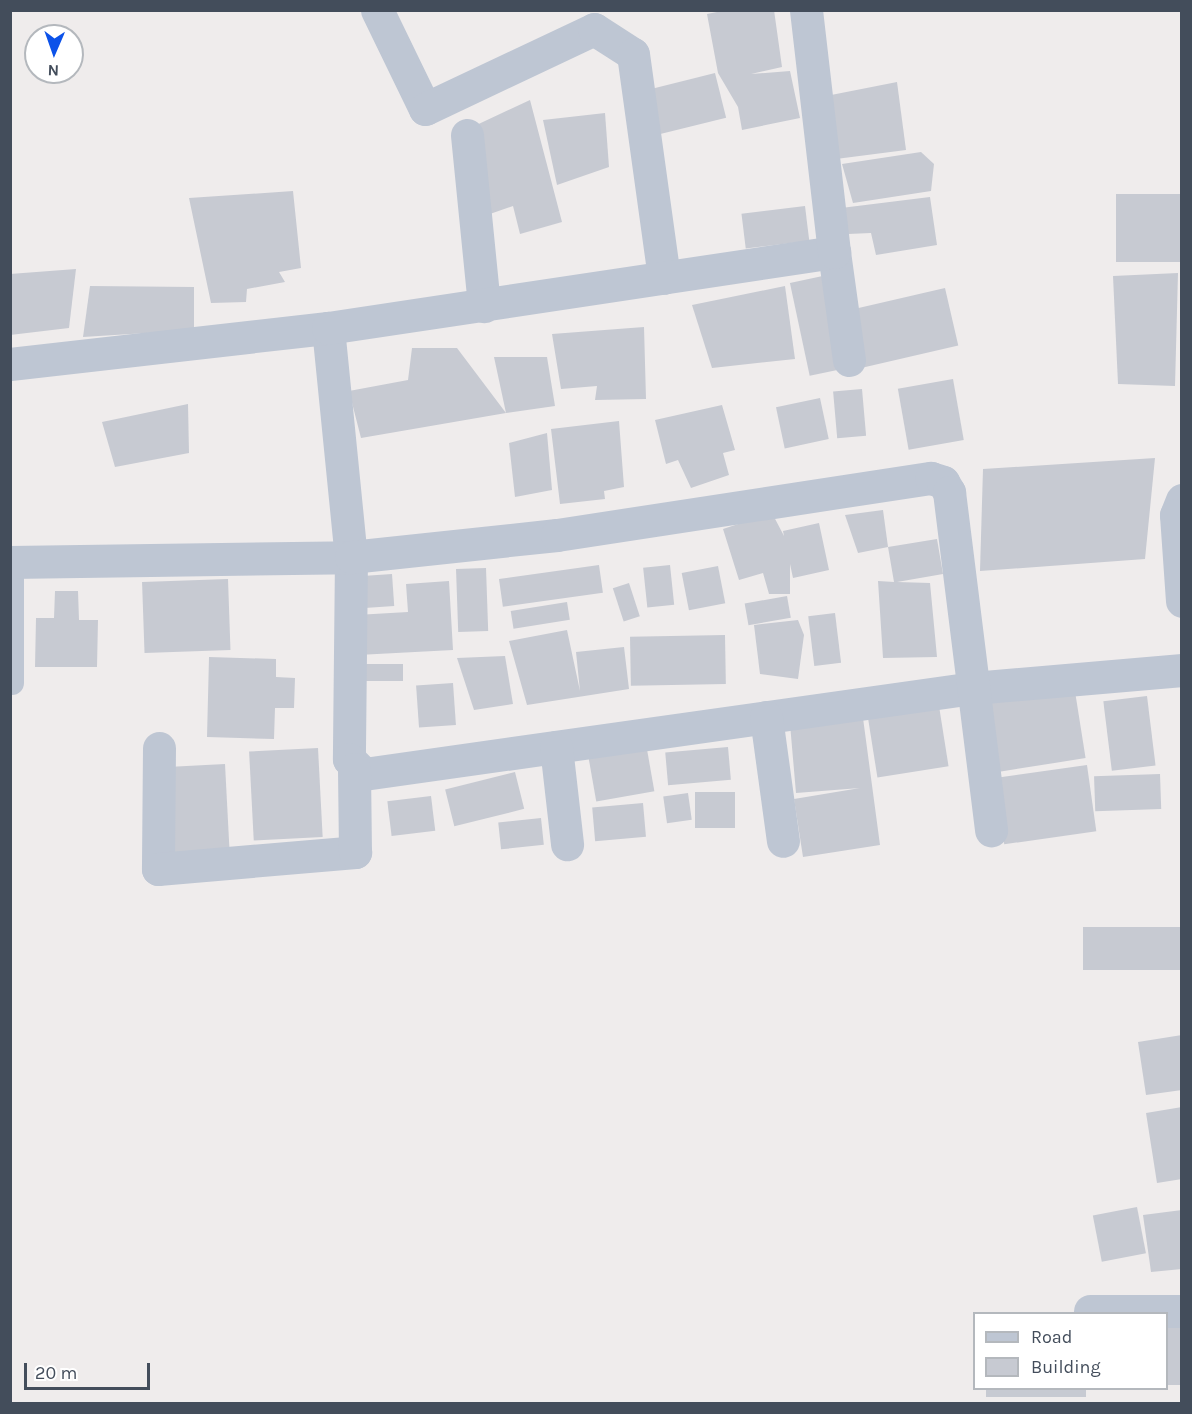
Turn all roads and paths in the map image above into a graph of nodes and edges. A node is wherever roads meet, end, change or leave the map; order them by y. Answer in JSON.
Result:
{"nodes":[{"id":1,"x":377,"y":10,"type":"edge"},
{"id":2,"x":806,"y":10,"type":"edge"},
{"id":3,"x":467,"y":135,"type":"dead end"},
{"id":4,"x":834,"y":252,"type":"junction"},
{"id":5,"x":664,"y":278,"type":"junction"},
{"id":6,"x":484,"y":306,"type":"junction"},
{"id":7,"x":328,"y":328,"type":"junction"},
{"id":8,"x":849,"y":360,"type":"dead end"},
{"id":9,"x":10,"y":364,"type":"edge"},
{"id":10,"x":1182,"y":500,"type":"edge"},
{"id":11,"x":351,"y":557,"type":"junction"},
{"id":12,"x":11,"y":562,"type":"edge"},
{"id":13,"x":1182,"y":601,"type":"edge"},
{"id":14,"x":1182,"y":670,"type":"edge"},
{"id":15,"x":12,"y":682,"type":"dead end"},
{"id":16,"x":973,"y":688,"type":"junction"},
{"id":17,"x":766,"y":717,"type":"junction"},
{"id":18,"x":556,"y":747,"type":"junction"},
{"id":19,"x":159,"y":748,"type":"dead end"},
{"id":20,"x":354,"y":769,"type":"junction"},
{"id":21,"x":992,"y":830,"type":"dead end"},
{"id":22,"x":783,"y":841,"type":"dead end"},
{"id":23,"x":567,"y":844,"type":"dead end"},
{"id":24,"x":1090,"y":1311,"type":"dead end"},
{"id":25,"x":1182,"y":1311,"type":"edge"}],
"edges":[{"from":1,"to":5,"type":"street"},
{"from":2,"to":4,"type":"street"},
{"from":3,"to":6,"type":"street"},
{"from":4,"to":5,"type":"street"},
{"from":4,"to":8,"type":"street"},
{"from":5,"to":6,"type":"street"},
{"from":6,"to":7,"type":"street"},
{"from":7,"to":9,"type":"street"},
{"from":7,"to":11,"type":"street"},
{"from":10,"to":13,"type":"street"},
{"from":11,"to":12,"type":"street"},
{"from":11,"to":16,"type":"street"},
{"from":11,"to":20,"type":"street"},
{"from":12,"to":15,"type":"lane"},
{"from":14,"to":16,"type":"street"},
{"from":16,"to":17,"type":"street"},
{"from":16,"to":21,"type":"street"},
{"from":17,"to":18,"type":"street"},
{"from":17,"to":22,"type":"street"},
{"from":18,"to":20,"type":"street"},
{"from":18,"to":23,"type":"street"},
{"from":19,"to":20,"type":"street"},
{"from":24,"to":25,"type":"street"}]}
